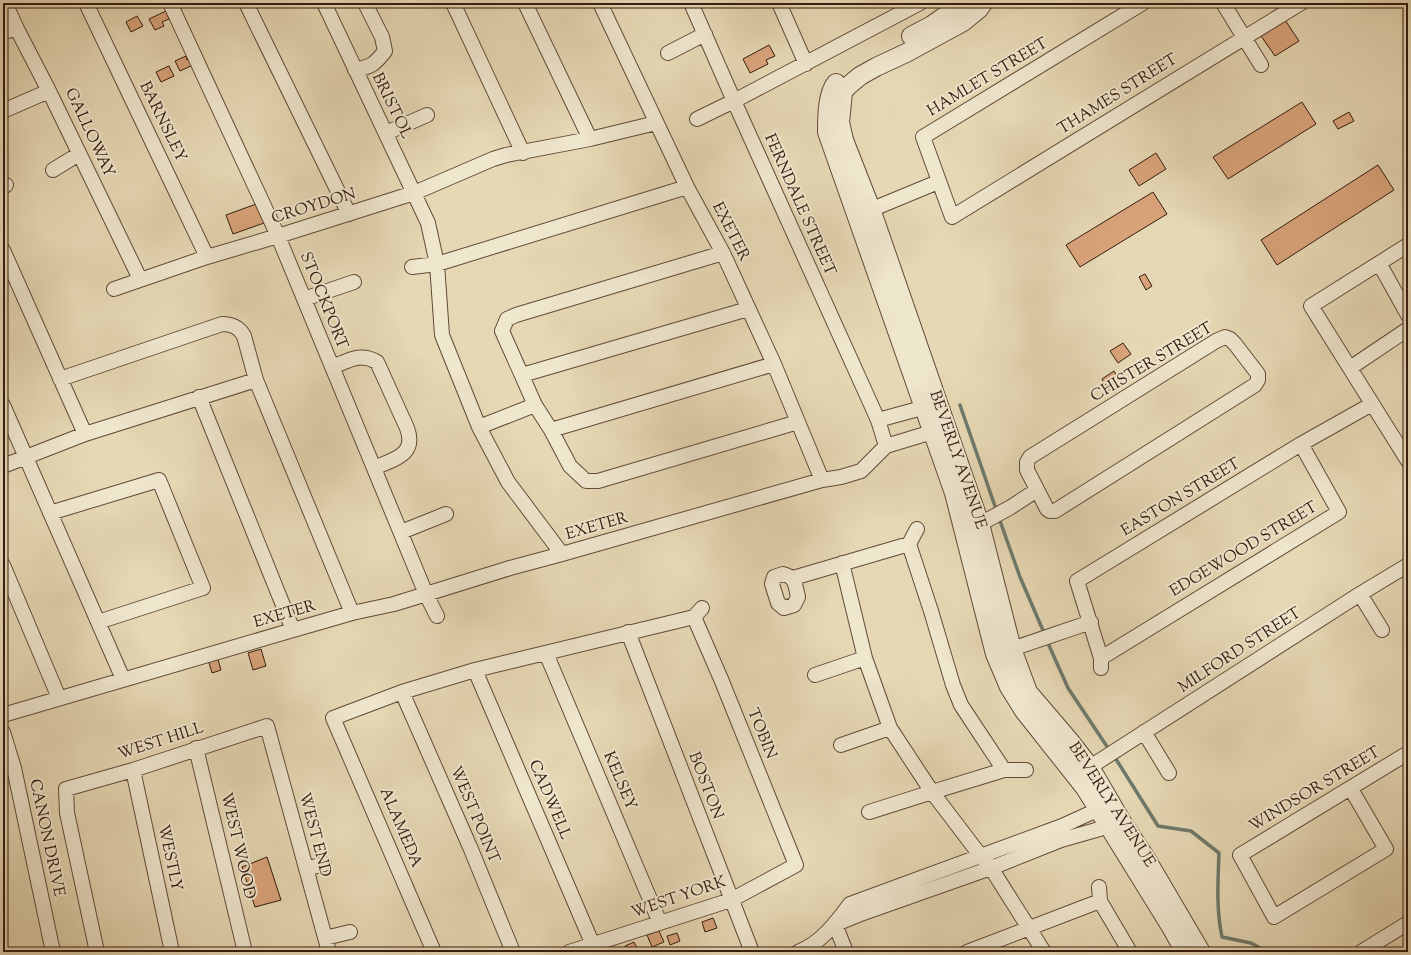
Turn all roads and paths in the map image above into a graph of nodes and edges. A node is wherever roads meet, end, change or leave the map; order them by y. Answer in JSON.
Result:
{"nodes":[{"id":1,"x":5,"y":3,"type":"edge"},
{"id":2,"x":86,"y":3,"type":"edge"},
{"id":3,"x":170,"y":3,"type":"edge"},
{"id":4,"x":246,"y":3,"type":"edge"},
{"id":5,"x":324,"y":3,"type":"edge"},
{"id":6,"x":365,"y":3,"type":"edge"},
{"id":7,"x":453,"y":3,"type":"edge"},
{"id":8,"x":525,"y":3,"type":"edge"},
{"id":9,"x":600,"y":3,"type":"edge"},
{"id":10,"x":691,"y":3,"type":"edge"},
{"id":11,"x":779,"y":3,"type":"edge"},
{"id":12,"x":920,"y":3,"type":"edge"},
{"id":13,"x":963,"y":3,"type":"edge"},
{"id":14,"x":984,"y":3,"type":"edge"},
{"id":15,"x":1143,"y":3,"type":"edge"},
{"id":16,"x":1223,"y":3,"type":"edge"},
{"id":17,"x":1301,"y":3,"type":"edge"},
{"id":18,"x":17,"y":29,"type":"junction"},
{"id":19,"x":3,"y":32,"type":"edge"},
{"id":20,"x":705,"y":34,"type":"junction"},
{"id":21,"x":1244,"y":38,"type":"junction"},
{"id":22,"x":668,"y":53,"type":"dead end"},
{"id":23,"x":806,"y":64,"type":"junction"},
{"id":24,"x":1261,"y":65,"type":"dead end"},
{"id":25,"x":355,"y":70,"type":"junction"},
{"id":26,"x":50,"y":91,"type":"junction"},
{"id":27,"x":734,"y":101,"type":"junction"},
{"id":28,"x":3,"y":111,"type":"edge"},
{"id":29,"x":427,"y":115,"type":"dead end"},
{"id":30,"x":698,"y":118,"type":"dead end"},
{"id":31,"x":656,"y":123,"type":"junction"},
{"id":32,"x":386,"y":133,"type":"junction"},
{"id":33,"x":590,"y":139,"type":"junction"},
{"id":34,"x":522,"y":153,"type":"junction"},
{"id":35,"x":79,"y":154,"type":"junction"},
{"id":36,"x":53,"y":170,"type":"dead end"},
{"id":37,"x":938,"y":182,"type":"junction"},
{"id":38,"x":687,"y":187,"type":"junction"},
{"id":39,"x":414,"y":193,"type":"junction"},
{"id":40,"x":864,"y":213,"type":"junction"},
{"id":41,"x":349,"y":214,"type":"junction"},
{"id":42,"x":952,"y":217,"type":"joint"},
{"id":43,"x":278,"y":236,"type":"junction"},
{"id":44,"x":1408,"y":245,"type":"edge"},
{"id":45,"x":3,"y":250,"type":"edge"},
{"id":46,"x":723,"y":253,"type":"junction"},
{"id":47,"x":207,"y":257,"type":"junction"},
{"id":48,"x":1379,"y":263,"type":"junction"},
{"id":49,"x":437,"y":264,"type":"junction"},
{"id":50,"x":412,"y":267,"type":"dead end"},
{"id":51,"x":140,"y":279,"type":"junction"},
{"id":52,"x":354,"y":282,"type":"dead end"},
{"id":53,"x":114,"y":289,"type":"dead end"},
{"id":54,"x":304,"y":299,"type":"junction"},
{"id":55,"x":748,"y":309,"type":"junction"},
{"id":56,"x":1408,"y":315,"type":"edge"},
{"id":57,"x":1408,"y":329,"type":"edge"},
{"id":58,"x":774,"y":364,"type":"junction"},
{"id":59,"x":332,"y":367,"type":"junction"},
{"id":60,"x":1350,"y":368,"type":"junction"},
{"id":61,"x":522,"y":375,"type":"junction"},
{"id":62,"x":60,"y":379,"type":"junction"},
{"id":63,"x":256,"y":380,"type":"junction"},
{"id":64,"x":199,"y":397,"type":"junction"},
{"id":65,"x":1372,"y":404,"type":"junction"},
{"id":66,"x":3,"y":405,"type":"edge"},
{"id":67,"x":535,"y":405,"type":"junction"},
{"id":68,"x":931,"y":406,"type":"junction"},
{"id":69,"x":878,"y":420,"type":"junction"},
{"id":70,"x":798,"y":422,"type":"junction"},
{"id":71,"x":479,"y":427,"type":"junction"},
{"id":72,"x":551,"y":430,"type":"junction"},
{"id":73,"x":939,"y":430,"type":"junction"},
{"id":74,"x":85,"y":434,"type":"junction"},
{"id":75,"x":1300,"y":444,"type":"junction"},
{"id":76,"x":886,"y":446,"type":"junction"},
{"id":77,"x":25,"y":456,"type":"junction"},
{"id":78,"x":1408,"y":461,"type":"edge"},
{"id":79,"x":3,"y":466,"type":"edge"},
{"id":80,"x":374,"y":468,"type":"junction"},
{"id":81,"x":822,"y":480,"type":"junction"},
{"id":82,"x":1037,"y":490,"type":"junction"},
{"id":83,"x":50,"y":513,"type":"junction"},
{"id":84,"x":446,"y":514,"type":"dead end"},
{"id":85,"x":986,"y":521,"type":"junction"},
{"id":86,"x":917,"y":529,"type":"dead end"},
{"id":87,"x":401,"y":532,"type":"junction"},
{"id":88,"x":909,"y":544,"type":"junction"},
{"id":89,"x":562,"y":554,"type":"junction"},
{"id":90,"x":842,"y":563,"type":"junction"},
{"id":91,"x":3,"y":565,"type":"edge"},
{"id":92,"x":1408,"y":565,"type":"edge"},
{"id":93,"x":793,"y":578,"type":"dead end"},
{"id":94,"x":426,"y":594,"type":"junction"},
{"id":95,"x":1360,"y":594,"type":"junction"},
{"id":96,"x":352,"y":613,"type":"junction"},
{"id":97,"x":437,"y":616,"type":"dead end"},
{"id":98,"x":98,"y":622,"type":"junction"},
{"id":99,"x":1091,"y":622,"type":"junction"},
{"id":100,"x":293,"y":630,"type":"junction"},
{"id":101,"x":1382,"y":630,"type":"dead end"},
{"id":102,"x":628,"y":632,"type":"junction"},
{"id":103,"x":1012,"y":648,"type":"junction"},
{"id":104,"x":546,"y":653,"type":"junction"},
{"id":105,"x":995,"y":654,"type":"junction"},
{"id":106,"x":865,"y":658,"type":"junction"},
{"id":107,"x":1101,"y":663,"type":"joint"},
{"id":108,"x":475,"y":670,"type":"junction"},
{"id":109,"x":815,"y":675,"type":"dead end"},
{"id":110,"x":123,"y":679,"type":"junction"},
{"id":111,"x":402,"y":692,"type":"junction"},
{"id":112,"x":60,"y":698,"type":"junction"},
{"id":113,"x":3,"y":715,"type":"edge"},
{"id":114,"x":267,"y":726,"type":"joint"},
{"id":115,"x":890,"y":728,"type":"junction"},
{"id":116,"x":3,"y":732,"type":"edge"},
{"id":117,"x":1144,"y":732,"type":"junction"},
{"id":118,"x":841,"y":745,"type":"dead end"},
{"id":119,"x":196,"y":748,"type":"junction"},
{"id":120,"x":1408,"y":753,"type":"edge"},
{"id":121,"x":1097,"y":762,"type":"junction"},
{"id":122,"x":133,"y":770,"type":"junction"},
{"id":123,"x":1004,"y":770,"type":"junction"},
{"id":124,"x":1026,"y":770,"type":"dead end"},
{"id":125,"x":1169,"y":773,"type":"dead end"},
{"id":126,"x":1351,"y":789,"type":"junction"},
{"id":127,"x":932,"y":792,"type":"junction"},
{"id":128,"x":1105,"y":806,"type":"junction"},
{"id":129,"x":870,"y":812,"type":"dead end"},
{"id":130,"x":1115,"y":824,"type":"junction"},
{"id":131,"x":980,"y":855,"type":"junction"},
{"id":132,"x":324,"y":864,"type":"dead end"},
{"id":133,"x":802,"y":867,"type":"joint"},
{"id":134,"x":991,"y":868,"type":"junction"},
{"id":135,"x":306,"y":869,"type":"junction"},
{"id":136,"x":1100,"y":887,"type":"dead end"},
{"id":137,"x":731,"y":900,"type":"junction"},
{"id":138,"x":1100,"y":901,"type":"junction"},
{"id":139,"x":660,"y":923,"type":"junction"},
{"id":140,"x":1408,"y":923,"type":"edge"},
{"id":141,"x":835,"y":924,"type":"junction"},
{"id":142,"x":1030,"y":928,"type":"junction"},
{"id":143,"x":350,"y":932,"type":"dead end"},
{"id":144,"x":325,"y":938,"type":"junction"},
{"id":145,"x":593,"y":945,"type":"junction"},
{"id":146,"x":53,"y":952,"type":"edge"},
{"id":147,"x":97,"y":952,"type":"edge"},
{"id":148,"x":172,"y":952,"type":"edge"},
{"id":149,"x":245,"y":952,"type":"edge"},
{"id":150,"x":329,"y":952,"type":"edge"},
{"id":151,"x":434,"y":952,"type":"edge"},
{"id":152,"x":513,"y":952,"type":"edge"},
{"id":153,"x":568,"y":952,"type":"edge"},
{"id":154,"x":752,"y":952,"type":"edge"},
{"id":155,"x":798,"y":952,"type":"edge"},
{"id":156,"x":846,"y":952,"type":"edge"},
{"id":157,"x":967,"y":952,"type":"edge"},
{"id":158,"x":1044,"y":952,"type":"edge"},
{"id":159,"x":1130,"y":952,"type":"edge"},
{"id":160,"x":1185,"y":952,"type":"edge"},
{"id":161,"x":1201,"y":952,"type":"edge"},
{"id":162,"x":1361,"y":952,"type":"edge"}],
"edges":[{"from":1,"to":18,"type":"street","name":"GALLOWAY"},
{"from":2,"to":47,"type":"street","name":"BARNSLEY"},
{"from":3,"to":43,"type":"street","name":"STOCKPORT"},
{"from":4,"to":41,"type":"street"},
{"from":5,"to":25,"type":"street","name":"BRISTOL"},
{"from":6,"to":25,"type":"street"},
{"from":7,"to":34,"type":"street"},
{"from":8,"to":33,"type":"street"},
{"from":9,"to":31,"type":"street","name":"EXETER"},
{"from":10,"to":20,"type":"street","name":"FERNDALE STREET"},
{"from":11,"to":23,"type":"street"},
{"from":12,"to":23,"type":"street"},
{"from":13,"to":40,"type":"street","name":"BEVERLY AVENUE"},
{"from":14,"to":40,"type":"street","name":"BEVERLY AVENUE"},
{"from":15,"to":37,"type":"street","name":"HAMLET STREET"},
{"from":16,"to":21,"type":"street"},
{"from":17,"to":21,"type":"street","name":"THAMES STREET"},
{"from":18,"to":19,"type":"street"},
{"from":18,"to":26,"type":"street","name":"GALLOWAY"},
{"from":20,"to":22,"type":"street"},
{"from":20,"to":27,"type":"street","name":"FERNDALE STREET"},
{"from":21,"to":24,"type":"street"},
{"from":21,"to":42,"type":"street","name":"THAMES STREET"},
{"from":23,"to":27,"type":"street"},
{"from":25,"to":32,"type":"street","name":"BRISTOL"},
{"from":26,"to":28,"type":"street"},
{"from":26,"to":35,"type":"street","name":"GALLOWAY"},
{"from":27,"to":30,"type":"street"},
{"from":27,"to":69,"type":"street","name":"FERNDALE STREET"},
{"from":29,"to":32,"type":"street"},
{"from":31,"to":33,"type":"street","name":"CROYDON"},
{"from":31,"to":38,"type":"street","name":"EXETER"},
{"from":32,"to":39,"type":"street","name":"BRISTOL"},
{"from":33,"to":34,"type":"street","name":"CROYDON"},
{"from":34,"to":39,"type":"street","name":"CROYDON"},
{"from":35,"to":36,"type":"street"},
{"from":35,"to":51,"type":"street","name":"GALLOWAY"},
{"from":37,"to":40,"type":"street"},
{"from":37,"to":42,"type":"street","name":"HAMLET STREET"},
{"from":38,"to":46,"type":"street","name":"EXETER"},
{"from":38,"to":49,"type":"street"},
{"from":39,"to":41,"type":"street","name":"CROYDON"},
{"from":39,"to":49,"type":"street","name":"BRISTOL"},
{"from":40,"to":68,"type":"street","name":"BEVERLY AVENUE"},
{"from":41,"to":43,"type":"street","name":"CROYDON"},
{"from":43,"to":47,"type":"street","name":"CROYDON"},
{"from":43,"to":54,"type":"street","name":"STOCKPORT"},
{"from":44,"to":48,"type":"street"},
{"from":45,"to":62,"type":"street"},
{"from":46,"to":55,"type":"street","name":"EXETER"},
{"from":46,"to":61,"type":"street"},
{"from":47,"to":51,"type":"street","name":"CROYDON"},
{"from":48,"to":56,"type":"street"},
{"from":48,"to":60,"type":"street"},
{"from":49,"to":50,"type":"street"},
{"from":49,"to":71,"type":"street","name":"BRISTOL"},
{"from":51,"to":53,"type":"street","name":"CROYDON"},
{"from":52,"to":54,"type":"street"},
{"from":54,"to":59,"type":"street","name":"STOCKPORT"},
{"from":55,"to":58,"type":"street","name":"EXETER"},
{"from":55,"to":61,"type":"street"},
{"from":57,"to":60,"type":"street"},
{"from":58,"to":70,"type":"street","name":"EXETER"},
{"from":58,"to":72,"type":"street"},
{"from":59,"to":80,"type":"street","name":"STOCKPORT"},
{"from":59,"to":80,"type":"street"},
{"from":60,"to":65,"type":"street"},
{"from":61,"to":67,"type":"street"},
{"from":62,"to":63,"type":"street"},
{"from":62,"to":74,"type":"street"},
{"from":63,"to":64,"type":"street"},
{"from":63,"to":96,"type":"street"},
{"from":64,"to":74,"type":"street"},
{"from":64,"to":100,"type":"street"},
{"from":65,"to":75,"type":"street","name":"EASTON STREET"},
{"from":65,"to":78,"type":"street"},
{"from":66,"to":77,"type":"street"},
{"from":67,"to":71,"type":"street"},
{"from":67,"to":72,"type":"street"},
{"from":68,"to":69,"type":"street"},
{"from":68,"to":73,"type":"street","name":"BEVERLY AVENUE"},
{"from":69,"to":76,"type":"street","name":"FERNDALE STREET"},
{"from":70,"to":72,"type":"street"},
{"from":70,"to":81,"type":"street","name":"EXETER"},
{"from":71,"to":89,"type":"street","name":"BRISTOL"},
{"from":73,"to":76,"type":"street"},
{"from":73,"to":85,"type":"street","name":"BEVERLY AVENUE"},
{"from":73,"to":105,"type":"street","name":"BEVERLY AVENUE"},
{"from":74,"to":77,"type":"street"},
{"from":75,"to":99,"type":"street","name":"EASTON STREET"},
{"from":75,"to":107,"type":"street","name":"EDGEWOOD STREET"},
{"from":76,"to":81,"type":"street"},
{"from":77,"to":79,"type":"street"},
{"from":77,"to":83,"type":"street"},
{"from":80,"to":87,"type":"street","name":"STOCKPORT"},
{"from":81,"to":89,"type":"street","name":"EXETER"},
{"from":82,"to":82,"type":"street","name":"CHISTER STREET"},
{"from":82,"to":85,"type":"street"},
{"from":83,"to":98,"type":"street"},
{"from":83,"to":98,"type":"street"},
{"from":84,"to":87,"type":"street"},
{"from":85,"to":103,"type":"street","name":"BEVERLY AVENUE"},
{"from":86,"to":88,"type":"street"},
{"from":87,"to":94,"type":"street","name":"STOCKPORT"},
{"from":88,"to":90,"type":"street"},
{"from":88,"to":123,"type":"street"},
{"from":89,"to":94,"type":"street","name":"EXETER"},
{"from":90,"to":93,"type":"street"},
{"from":90,"to":106,"type":"street"},
{"from":91,"to":112,"type":"street"},
{"from":92,"to":95,"type":"street","name":"MILFORD STREET"},
{"from":94,"to":96,"type":"street","name":"EXETER"},
{"from":94,"to":97,"type":"street","name":"STOCKPORT"},
{"from":95,"to":101,"type":"street"},
{"from":95,"to":117,"type":"street","name":"MILFORD STREET"},
{"from":96,"to":100,"type":"street","name":"EXETER"},
{"from":98,"to":110,"type":"street"},
{"from":99,"to":103,"type":"street"},
{"from":99,"to":107,"type":"street","name":"EASTON STREET"},
{"from":100,"to":110,"type":"street","name":"EXETER"},
{"from":102,"to":104,"type":"street"},
{"from":102,"to":133,"type":"street","name":"TOBIN"},
{"from":102,"to":137,"type":"street","name":"BOSTON"},
{"from":103,"to":105,"type":"street"},
{"from":103,"to":121,"type":"street","name":"BEVERLY AVENUE"},
{"from":104,"to":108,"type":"street"},
{"from":104,"to":139,"type":"street","name":"KELSEY"},
{"from":105,"to":128,"type":"street","name":"BEVERLY AVENUE"},
{"from":106,"to":109,"type":"street"},
{"from":106,"to":115,"type":"street"},
{"from":108,"to":111,"type":"street"},
{"from":108,"to":145,"type":"street","name":"CADWELL"},
{"from":110,"to":112,"type":"street","name":"EXETER"},
{"from":111,"to":151,"type":"street","name":"ALAMEDA"},
{"from":111,"to":152,"type":"street","name":"WEST POINT"},
{"from":112,"to":113,"type":"street","name":"EXETER"},
{"from":114,"to":119,"type":"street","name":"WEST HILL"},
{"from":114,"to":135,"type":"street","name":"WEST END"},
{"from":115,"to":118,"type":"street"},
{"from":115,"to":127,"type":"street"},
{"from":116,"to":146,"type":"street","name":"CANON DRIVE"},
{"from":117,"to":121,"type":"street","name":"MILFORD STREET"},
{"from":117,"to":125,"type":"street"},
{"from":119,"to":122,"type":"street","name":"WEST HILL"},
{"from":119,"to":149,"type":"street","name":"WEST WOOD"},
{"from":120,"to":126,"type":"street","name":"WINDSOR STREET"},
{"from":121,"to":128,"type":"street","name":"BEVERLY AVENUE"},
{"from":122,"to":147,"type":"street","name":"WEST HILL"},
{"from":122,"to":148,"type":"street","name":"WESTLY"},
{"from":123,"to":124,"type":"street"},
{"from":123,"to":127,"type":"street"},
{"from":126,"to":126,"type":"street","name":"WINDSOR STREET"},
{"from":127,"to":129,"type":"street"},
{"from":127,"to":131,"type":"street"},
{"from":128,"to":130,"type":"street","name":"BEVERLY AVENUE"},
{"from":128,"to":131,"type":"street"},
{"from":130,"to":134,"type":"street"},
{"from":130,"to":160,"type":"street","name":"BEVERLY AVENUE"},
{"from":130,"to":161,"type":"street","name":"BEVERLY AVENUE"},
{"from":131,"to":134,"type":"street"},
{"from":131,"to":141,"type":"street"},
{"from":132,"to":135,"type":"street"},
{"from":133,"to":137,"type":"street","name":"WEST YORK"},
{"from":134,"to":141,"type":"street"},
{"from":134,"to":142,"type":"street"},
{"from":135,"to":144,"type":"street","name":"WEST END"},
{"from":136,"to":138,"type":"street"},
{"from":137,"to":139,"type":"street","name":"WEST YORK"},
{"from":137,"to":154,"type":"street","name":"BOSTON"},
{"from":138,"to":142,"type":"street"},
{"from":138,"to":159,"type":"street"},
{"from":139,"to":145,"type":"street","name":"WEST YORK"},
{"from":140,"to":162,"type":"street"},
{"from":141,"to":155,"type":"street"},
{"from":141,"to":156,"type":"street"},
{"from":142,"to":157,"type":"street"},
{"from":142,"to":158,"type":"street"},
{"from":143,"to":144,"type":"street"},
{"from":144,"to":150,"type":"street","name":"WEST END"},
{"from":145,"to":153,"type":"street","name":"WEST YORK"}]}
